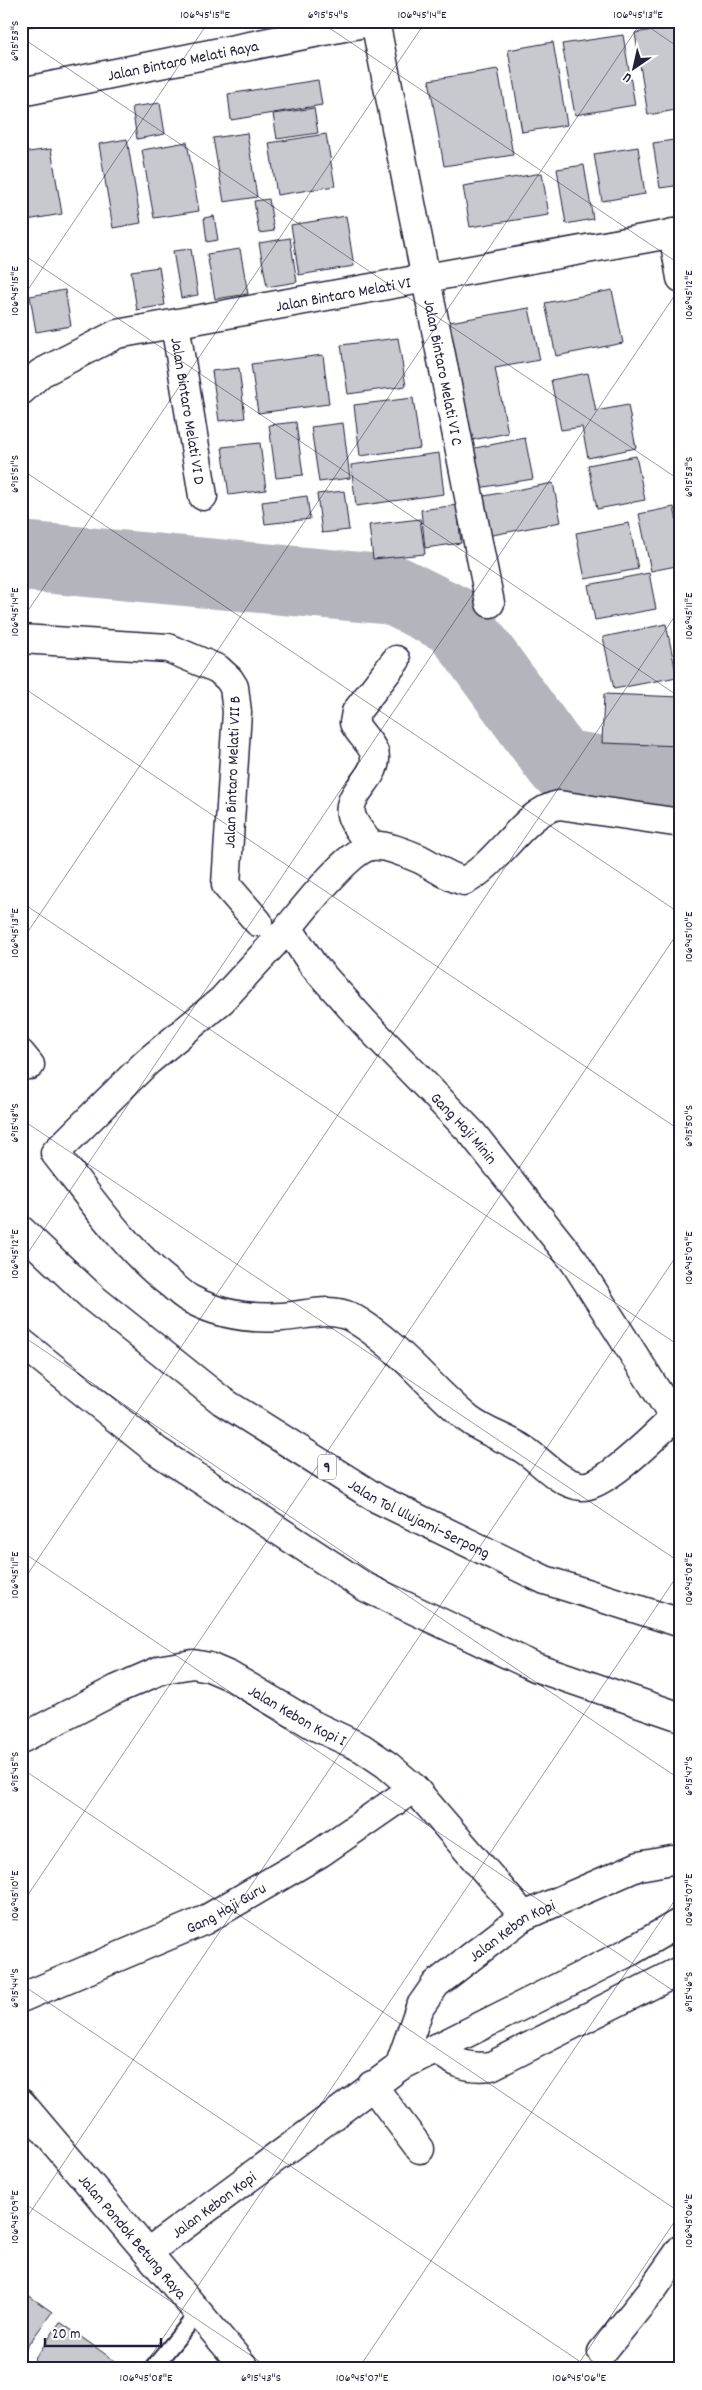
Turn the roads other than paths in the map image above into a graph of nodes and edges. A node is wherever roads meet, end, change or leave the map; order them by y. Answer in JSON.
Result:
{"nodes":[{"id":1,"x":375,"y":21,"type":"edge"},
{"id":2,"x":21,"y":92,"type":"edge"},
{"id":3,"x":677,"y":232,"type":"edge"},
{"id":4,"x":681,"y":278,"type":"edge"},
{"id":5,"x":427,"y":279,"type":"junction"},
{"id":6,"x":175,"y":324,"type":"junction"},
{"id":7,"x":21,"y":391,"type":"edge"},
{"id":8,"x":203,"y":496,"type":"dead end"},
{"id":9,"x":490,"y":603,"type":"dead end"},
{"id":10,"x":21,"y":638,"type":"edge"},
{"id":11,"x":396,"y":660,"type":"dead end"},
{"id":12,"x":681,"y":823,"type":"edge"},
{"id":13,"x":371,"y":846,"type":"junction"},
{"id":14,"x":258,"y":922,"type":"dead end"},
{"id":15,"x":288,"y":928,"type":"junction"},
{"id":16,"x":21,"y":1230,"type":"edge"},
{"id":17,"x":21,"y":1342,"type":"edge"},
{"id":18,"x":678,"y":1417,"type":"edge"},
{"id":19,"x":681,"y":1623,"type":"edge"},
{"id":20,"x":681,"y":1717,"type":"edge"},
{"id":21,"x":21,"y":1739,"type":"edge"},
{"id":22,"x":414,"y":1788,"type":"junction"},
{"id":23,"x":681,"y":1862,"type":"edge"},
{"id":24,"x":524,"y":1916,"type":"junction"},
{"id":25,"x":681,"y":1922,"type":"edge"},
{"id":26,"x":681,"y":1970,"type":"edge"},
{"id":27,"x":21,"y":1998,"type":"edge"},
{"id":28,"x":435,"y":2048,"type":"junction"},
{"id":29,"x":399,"y":2067,"type":"junction"},
{"id":30,"x":372,"y":2085,"type":"junction"},
{"id":31,"x":21,"y":2103,"type":"edge"},
{"id":32,"x":420,"y":2149,"type":"dead end"},
{"id":33,"x":681,"y":2249,"type":"edge"},
{"id":34,"x":148,"y":2252,"type":"junction"},
{"id":35,"x":198,"y":2313,"type":"junction"},
{"id":36,"x":602,"y":2352,"type":"dead end"},
{"id":37,"x":152,"y":2369,"type":"edge"},
{"id":38,"x":246,"y":2369,"type":"edge"}],
"edges":[{"from":1,"to":2,"type":"main road","name":"Jalan Bintaro Melati Raya"},
{"from":1,"to":5,"type":"main road","name":"Jalan Bintaro Melati VI C"},
{"from":3,"to":4,"type":"main road"},
{"from":3,"to":5,"type":"main road","name":"Jalan Bintaro Melati VI"},
{"from":5,"to":6,"type":"main road","name":"Jalan Bintaro Melati VI"},
{"from":5,"to":9,"type":"main road","name":"Jalan Bintaro Melati VI C"},
{"from":6,"to":7,"type":"main road","name":"Jalan Bintaro Melati VI"},
{"from":6,"to":8,"type":"main road","name":"Jalan Bintaro Melati VI D"},
{"from":10,"to":14,"type":"main road","name":"Jalan Bintaro Melati VII B"},
{"from":11,"to":13,"type":"main road"},
{"from":12,"to":13,"type":"main road"},
{"from":13,"to":15,"type":"main road"},
{"from":15,"to":18,"type":"main road","name":"Gang Haji Minin"},
{"from":15,"to":18,"type":"main road"},
{"from":16,"to":19,"type":"main road","name":"Jalan Tol Ulujami–Serpong","number":"9"},
{"from":17,"to":20,"type":"main road"},
{"from":21,"to":22,"type":"main road","name":"Jalan Kebon Kopi I"},
{"from":22,"to":24,"type":"main road","name":"Jalan Kebon Kopi I"},
{"from":22,"to":27,"type":"main road","name":"Gang Haji Guru"},
{"from":23,"to":24,"type":"main road","name":"Jalan Kebon Kopi"},
{"from":24,"to":29,"type":"main road","name":"Jalan Kebon Kopi"},
{"from":25,"to":28,"type":"main road","name":"Jalan Kebon Kopi"},
{"from":26,"to":28,"type":"main road"},
{"from":28,"to":29,"type":"main road","name":"Jalan Kebon Kopi"},
{"from":29,"to":30,"type":"main road","name":"Jalan Kebon Kopi"},
{"from":30,"to":32,"type":"main road"},
{"from":30,"to":34,"type":"main road","name":"Jalan Kebon Kopi"},
{"from":31,"to":34,"type":"main road","name":"Jalan Pondok Betung Raya"},
{"from":33,"to":36,"type":"main road"},
{"from":34,"to":35,"type":"main road","name":"Jalan Pondok Betung Raya"},
{"from":35,"to":37,"type":"lane"},
{"from":35,"to":38,"type":"main road","name":"Jalan Pondok Betung Raya"}]}
